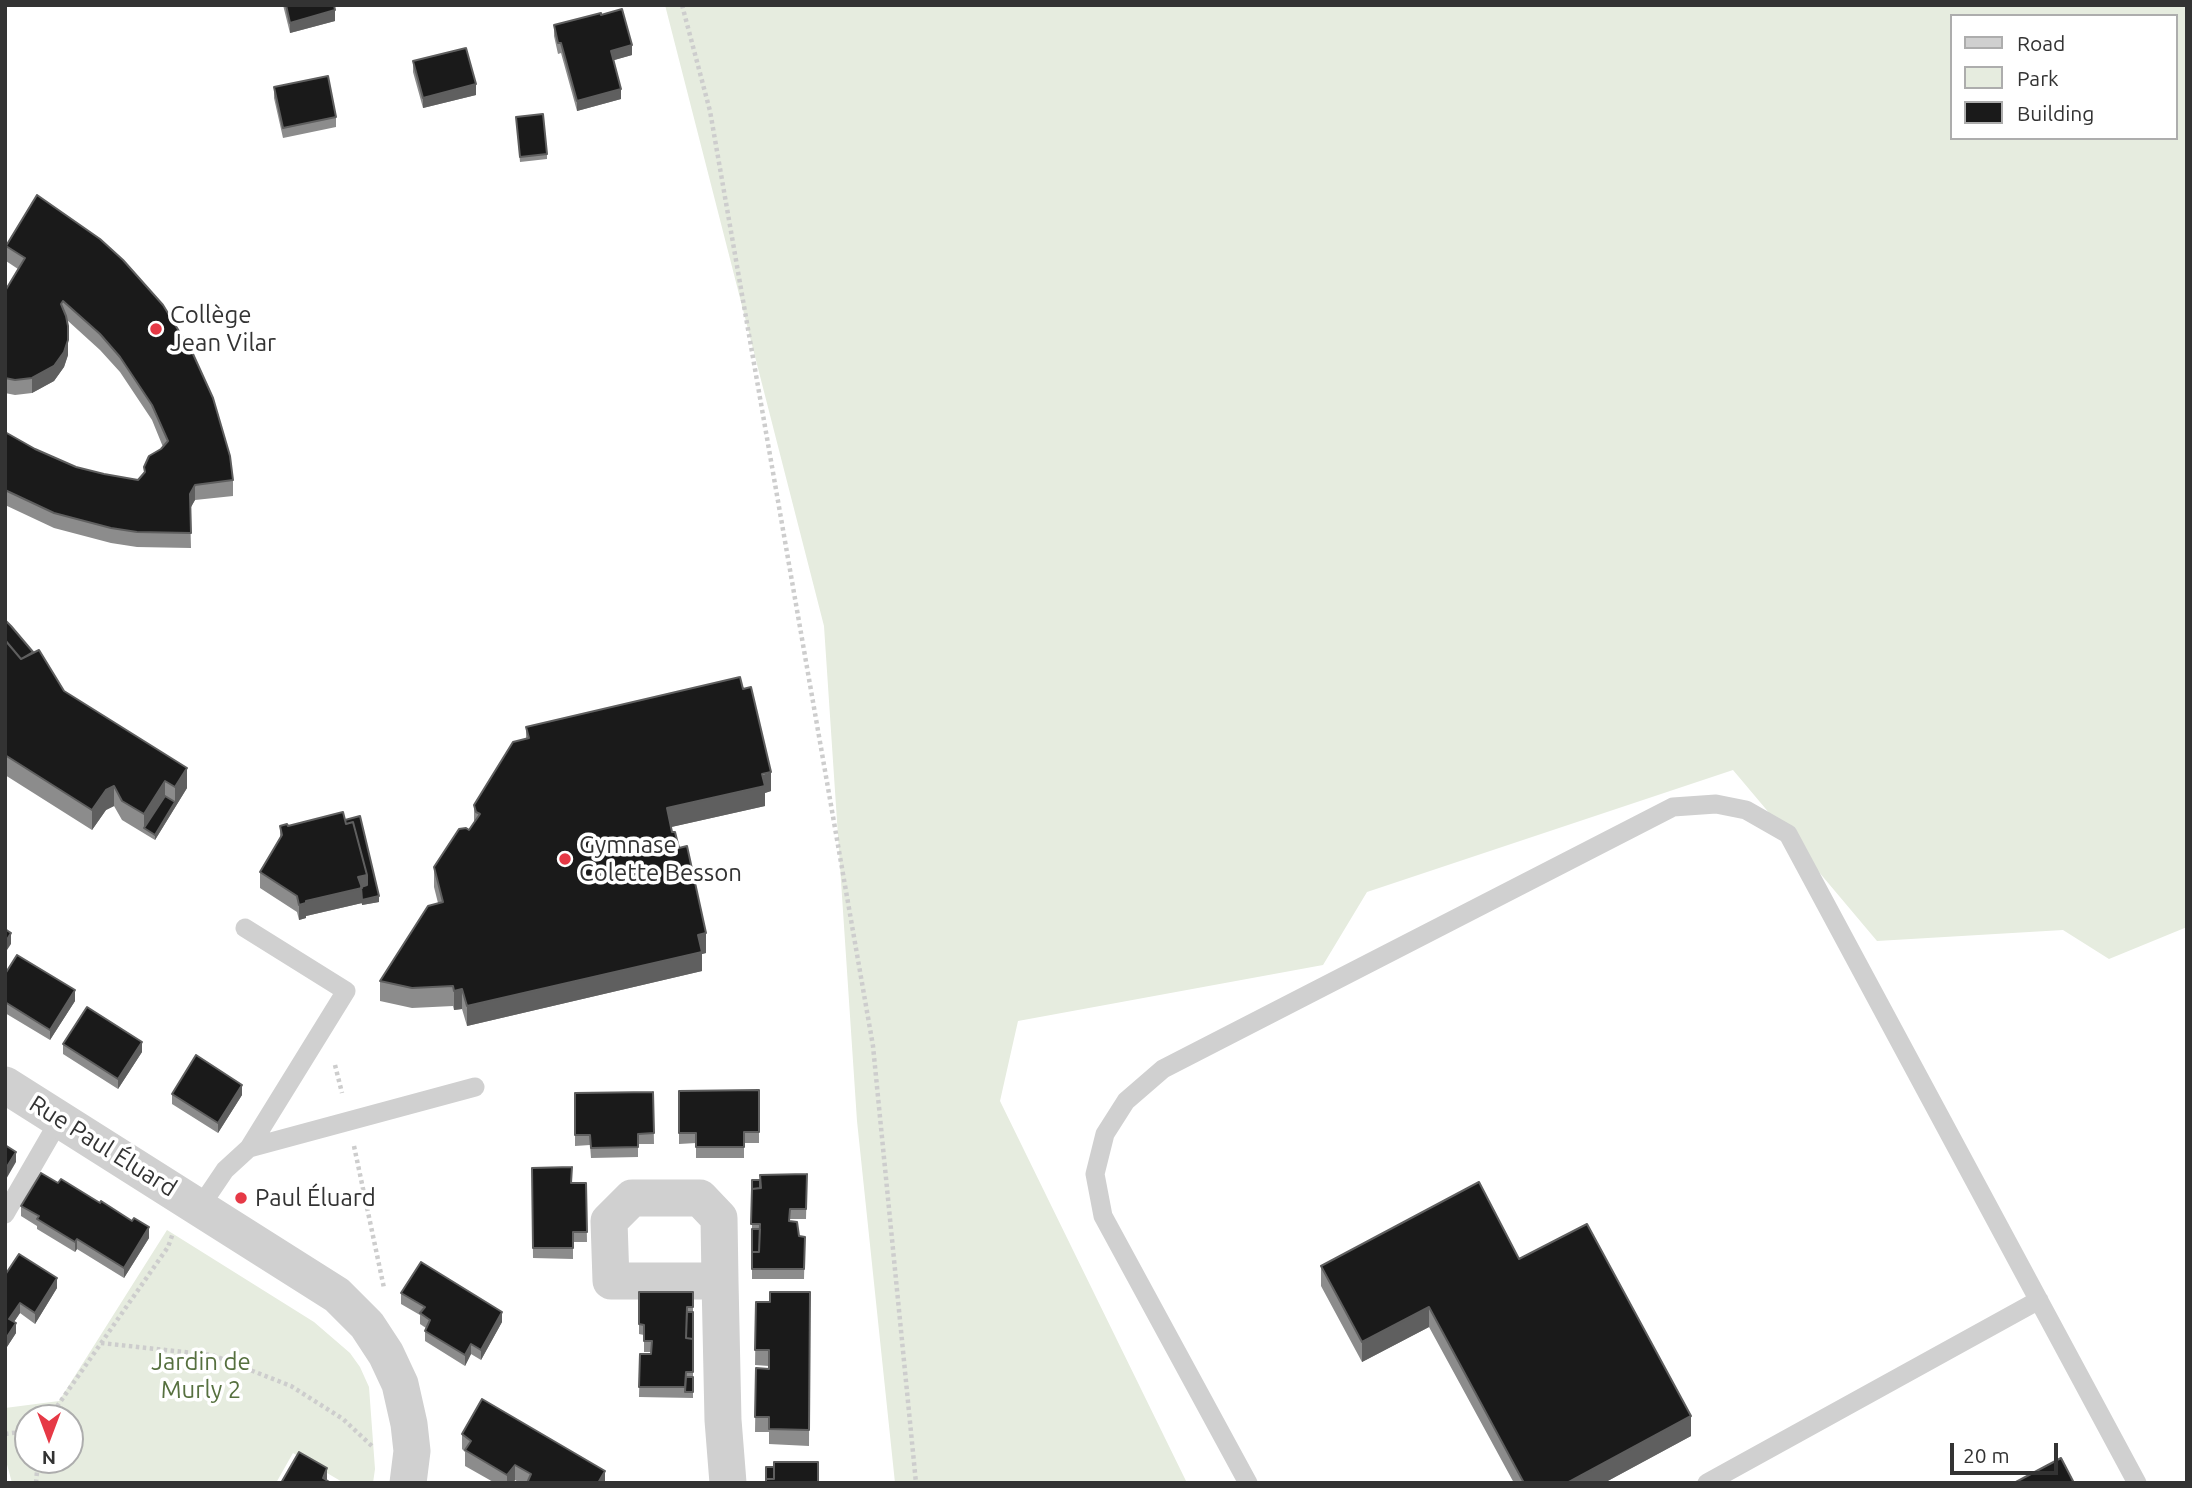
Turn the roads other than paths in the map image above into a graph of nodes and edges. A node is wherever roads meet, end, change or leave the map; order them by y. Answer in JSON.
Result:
{"nodes":[{"id":1,"x":245,"y":928,"type":"dead end"},
{"id":2,"x":5,"y":1085,"type":"edge"},
{"id":3,"x":475,"y":1087,"type":"dead end"},
{"id":4,"x":60,"y":1119,"type":"junction"},
{"id":5,"x":249,"y":1148,"type":"junction"},
{"id":6,"x":192,"y":1202,"type":"junction"},
{"id":7,"x":5,"y":1214,"type":"edge"},
{"id":8,"x":720,"y":1281,"type":"dead end"},
{"id":9,"x":2039,"y":1300,"type":"junction"},
{"id":10,"x":409,"y":1482,"type":"edge"},
{"id":11,"x":728,"y":1483,"type":"edge"},
{"id":12,"x":1248,"y":1483,"type":"edge"},
{"id":13,"x":1707,"y":1483,"type":"edge"},
{"id":14,"x":2137,"y":1483,"type":"edge"}],
"edges":[{"from":1,"to":5,"type":"lane"},
{"from":2,"to":4,"type":"street","name":"Rue Paul Éluard"},
{"from":3,"to":5,"type":"lane"},
{"from":4,"to":6,"type":"street","name":"Rue Paul Éluard"},
{"from":4,"to":7,"type":"lane"},
{"from":5,"to":6,"type":"lane"},
{"from":6,"to":10,"type":"street","name":"Rue Paul Éluard"},
{"from":8,"to":11,"type":"street"},
{"from":9,"to":12,"type":"lane"},
{"from":9,"to":13,"type":"lane"},
{"from":9,"to":14,"type":"lane"}]}
